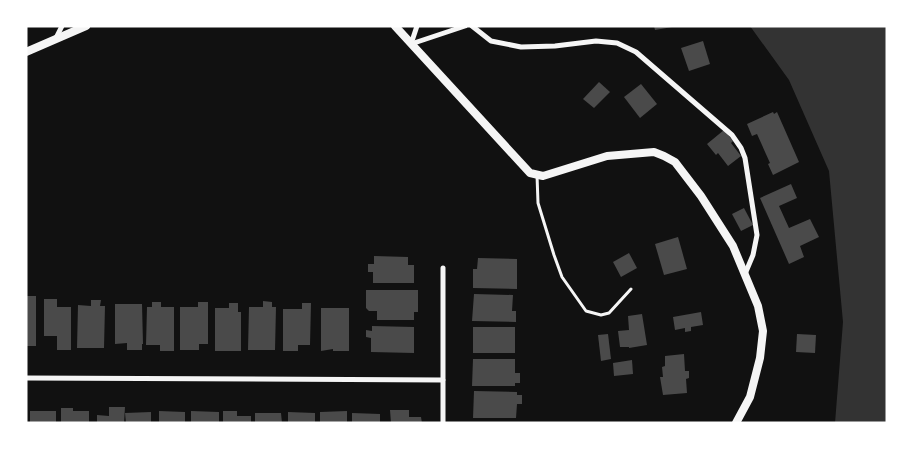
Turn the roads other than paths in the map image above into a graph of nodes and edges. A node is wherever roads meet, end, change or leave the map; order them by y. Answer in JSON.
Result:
{"nodes":[{"id":1,"x":62,"y":26,"type":"edge"},
{"id":2,"x":86,"y":26,"type":"edge"},
{"id":3,"x":394,"y":26,"type":"edge"},
{"id":4,"x":417,"y":26,"type":"edge"},
{"id":5,"x":465,"y":26,"type":"edge"},
{"id":6,"x":472,"y":26,"type":"edge"},
{"id":7,"x":56,"y":38,"type":"junction"},
{"id":8,"x":411,"y":44,"type":"junction"},
{"id":9,"x":26,"y":52,"type":"edge"},
{"id":10,"x":537,"y":174,"type":"junction"},
{"id":11,"x":443,"y":268,"type":"dead end"},
{"id":12,"x":745,"y":274,"type":"junction"},
{"id":13,"x":631,"y":289,"type":"dead end"},
{"id":14,"x":26,"y":378,"type":"edge"},
{"id":15,"x":443,"y":380,"type":"junction"},
{"id":16,"x":443,"y":423,"type":"edge"},
{"id":17,"x":736,"y":423,"type":"edge"}],
"edges":[{"from":1,"to":7,"type":"street"},
{"from":2,"to":7,"type":"street"},
{"from":3,"to":8,"type":"street"},
{"from":4,"to":8,"type":"street"},
{"from":5,"to":8,"type":"street"},
{"from":6,"to":12,"type":"street"},
{"from":7,"to":9,"type":"street"},
{"from":8,"to":10,"type":"street"},
{"from":10,"to":12,"type":"street"},
{"from":10,"to":13,"type":"lane"},
{"from":11,"to":15,"type":"street"},
{"from":12,"to":17,"type":"street"},
{"from":14,"to":15,"type":"street"},
{"from":15,"to":16,"type":"street"}]}
